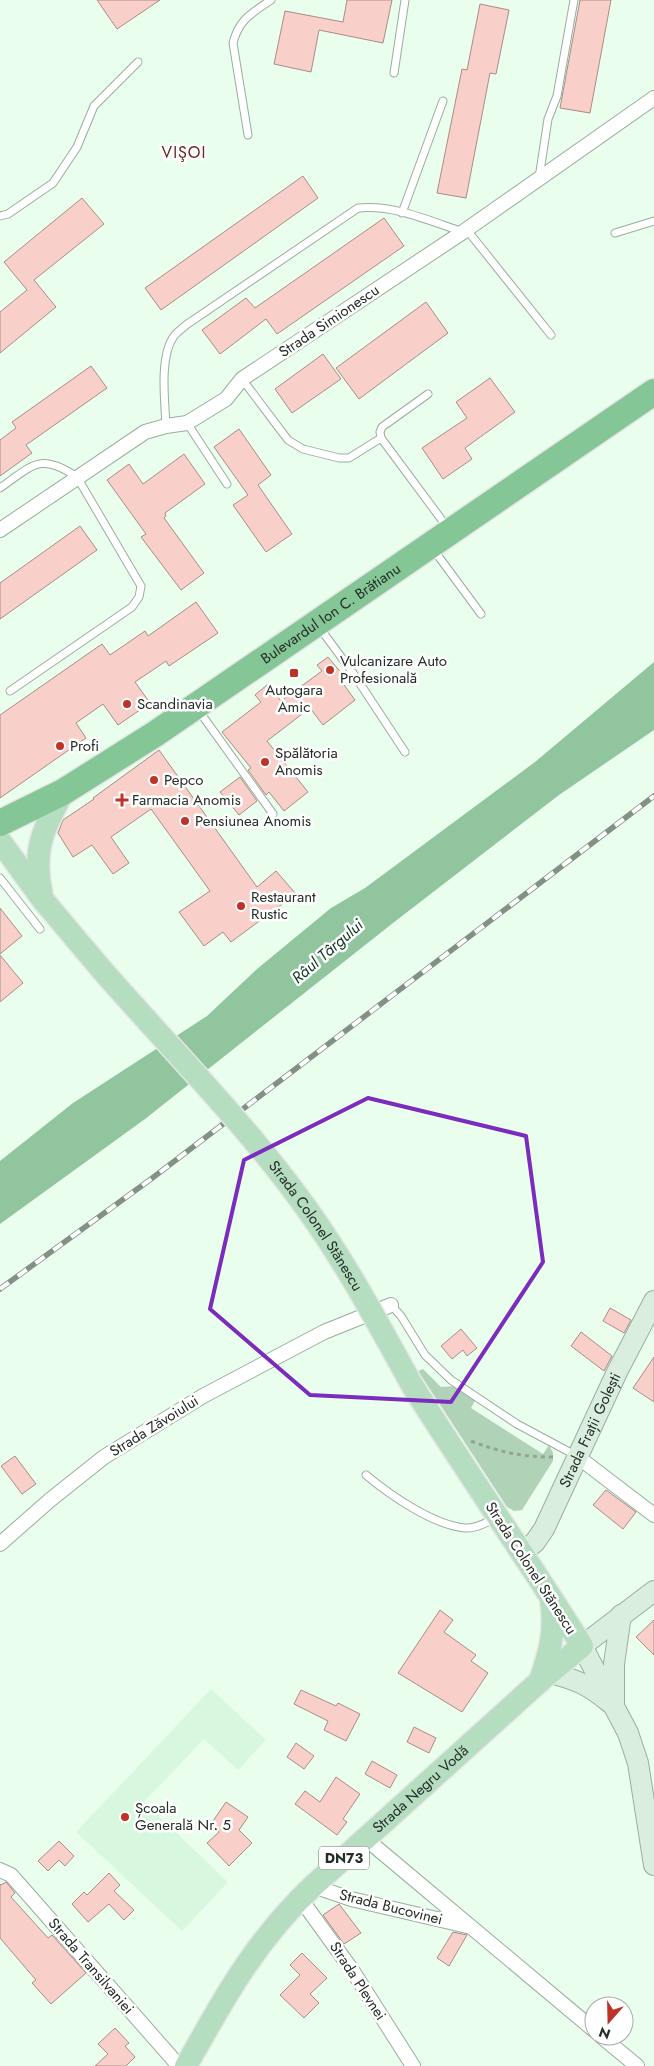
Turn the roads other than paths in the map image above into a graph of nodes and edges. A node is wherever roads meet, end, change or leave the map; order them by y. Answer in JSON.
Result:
{"nodes":[{"id":1,"x":271,"y":0,"type":"edge"},
{"id":2,"x":404,"y":0,"type":"edge"},
{"id":3,"x":574,"y":0,"type":"edge"},
{"id":4,"x":138,"y":62,"type":"dead end"},
{"id":5,"x":394,"y":72,"type":"dead end"},
{"id":6,"x":654,"y":98,"type":"edge"},
{"id":7,"x":443,"y":101,"type":"dead end"},
{"id":8,"x":248,"y":136,"type":"dead end"},
{"id":9,"x":539,"y":178,"type":"junction"},
{"id":10,"x":402,"y":213,"type":"junction"},
{"id":11,"x":0,"y":216,"type":"edge"},
{"id":12,"x":654,"y":221,"type":"edge"},
{"id":13,"x":465,"y":231,"type":"junction"},
{"id":14,"x":615,"y":233,"type":"dead end"},
{"id":15,"x":551,"y":335,"type":"dead end"},
{"id":16,"x":242,"y":379,"type":"junction"},
{"id":17,"x":654,"y":392,"type":"edge"},
{"id":18,"x":428,"y":394,"type":"dead end"},
{"id":19,"x":187,"y":423,"type":"junction"},
{"id":20,"x":166,"y":426,"type":"junction"},
{"id":21,"x":381,"y":438,"type":"junction"},
{"id":22,"x":77,"y":477,"type":"junction"},
{"id":23,"x":228,"y":484,"type":"dead end"},
{"id":24,"x":0,"y":488,"type":"edge"},
{"id":25,"x":0,"y":530,"type":"edge"},
{"id":26,"x":440,"y":538,"type":"junction"},
{"id":27,"x":481,"y":614,"type":"dead end"},
{"id":28,"x":316,"y":623,"type":"junction"},
{"id":29,"x":10,"y":691,"type":"dead end"},
{"id":30,"x":195,"y":706,"type":"junction"},
{"id":31,"x":405,"y":752,"type":"dead end"},
{"id":32,"x":63,"y":792,"type":"junction"},
{"id":33,"x":273,"y":814,"type":"dead end"},
{"id":34,"x":0,"y":824,"type":"edge"},
{"id":35,"x":0,"y":841,"type":"edge"},
{"id":36,"x":0,"y":878,"type":"edge"},
{"id":37,"x":43,"y":900,"type":"junction"},
{"id":38,"x":40,"y":929,"type":"dead end"},
{"id":39,"x":654,"y":1301,"type":"edge"},
{"id":40,"x":391,"y":1305,"type":"joint"},
{"id":41,"x":578,"y":1457,"type":"junction"},
{"id":42,"x":366,"y":1475,"type":"dead end"},
{"id":43,"x":654,"y":1515,"type":"edge"},
{"id":44,"x":497,"y":1517,"type":"junction"},
{"id":45,"x":0,"y":1544,"type":"edge"},
{"id":46,"x":522,"y":1553,"type":"junction"},
{"id":47,"x":654,"y":1591,"type":"edge"},
{"id":48,"x":551,"y":1596,"type":"junction"},
{"id":49,"x":620,"y":1616,"type":"junction"},
{"id":50,"x":582,"y":1646,"type":"junction"},
{"id":51,"x":545,"y":1677,"type":"junction"},
{"id":52,"x":614,"y":1706,"type":"junction"},
{"id":53,"x":366,"y":1839,"type":"junction"},
{"id":54,"x":654,"y":1865,"type":"edge"},
{"id":55,"x":4,"y":1876,"type":"edge"},
{"id":56,"x":306,"y":1892,"type":"junction"},
{"id":57,"x":470,"y":1926,"type":"junction"},
{"id":58,"x":584,"y":2022,"type":"edge"},
{"id":59,"x":613,"y":2046,"type":"edge"},
{"id":60,"x":179,"y":2066,"type":"edge"},
{"id":61,"x":186,"y":2066,"type":"edge"},
{"id":62,"x":413,"y":2066,"type":"edge"},
{"id":63,"x":637,"y":2066,"type":"edge"}],
"edges":[{"from":1,"to":8,"type":"lane"},
{"from":2,"to":5,"type":"lane"},
{"from":3,"to":9,"type":"lane"},
{"from":4,"to":11,"type":"lane"},
{"from":6,"to":9,"type":"street","name":"Strada Simionescu"},
{"from":7,"to":10,"type":"lane"},
{"from":9,"to":13,"type":"street","name":"Strada Simionescu"},
{"from":10,"to":13,"type":"lane"},
{"from":10,"to":20,"type":"lane"},
{"from":12,"to":14,"type":"lane"},
{"from":13,"to":15,"type":"lane"},
{"from":13,"to":16,"type":"street","name":"Strada Simionescu"},
{"from":16,"to":19,"type":"street","name":"Strada Simionescu"},
{"from":16,"to":21,"type":"lane"},
{"from":17,"to":26,"type":"highway","name":"Bulevardul Ion C. Brătianu"},
{"from":18,"to":21,"type":"lane"},
{"from":19,"to":20,"type":"street","name":"Strada Simionescu"},
{"from":19,"to":23,"type":"lane"},
{"from":20,"to":22,"type":"street","name":"Strada Simionescu"},
{"from":21,"to":26,"type":"lane"},
{"from":22,"to":24,"type":"lane"},
{"from":22,"to":25,"type":"street","name":"Strada Simionescu"},
{"from":22,"to":29,"type":"lane"},
{"from":26,"to":27,"type":"lane"},
{"from":26,"to":28,"type":"highway","name":"Bulevardul Ion C. Brătianu"},
{"from":28,"to":30,"type":"highway","name":"Bulevardul Ion C. Brătianu"},
{"from":28,"to":31,"type":"lane"},
{"from":30,"to":32,"type":"highway","name":"Bulevardul Ion C. Brătianu"},
{"from":30,"to":33,"type":"lane"},
{"from":32,"to":34,"type":"highway","name":"Bulevardul Ion C. Brătianu"},
{"from":32,"to":37,"type":"main road"},
{"from":35,"to":37,"type":"main road","name":"Strada Colonel Stănescu"},
{"from":36,"to":38,"type":"lane"},
{"from":37,"to":44,"type":"main road","name":"Strada Colonel Stănescu","bridge":true},
{"from":39,"to":41,"type":"main road","name":"Strada Frații Golești"},
{"from":40,"to":41,"type":"lane"},
{"from":40,"to":45,"type":"street","name":"Strada Zăvoiului"},
{"from":41,"to":43,"type":"street"},
{"from":41,"to":46,"type":"main road","name":"Strada Frații Golești"},
{"from":42,"to":44,"type":"lane"},
{"from":44,"to":46,"type":"main road","name":"Strada Colonel Stănescu"},
{"from":46,"to":48,"type":"main road","name":"Strada Colonel Stănescu"},
{"from":47,"to":49,"type":"main road","name":"Strada Negru Vodă","number":"DN73"},
{"from":48,"to":50,"type":"main road","name":"Strada Colonel Stănescu"},
{"from":48,"to":51,"type":"main road"},
{"from":49,"to":50,"type":"main road","name":"Strada Negru Vodă","number":"DN73"},
{"from":49,"to":52,"type":"main road"},
{"from":50,"to":51,"type":"main road","name":"Strada Negru Vodă","number":"DN73"},
{"from":50,"to":52,"type":"main road"},
{"from":51,"to":52,"type":"main road"},
{"from":51,"to":53,"type":"main road","name":"Strada Negru Vodă","number":"DN73"},
{"from":52,"to":54,"type":"main road"},
{"from":53,"to":56,"type":"main road","name":"Strada Negru Vodă","number":"DN73"},
{"from":53,"to":57,"type":"street","name":"Strada Bucovinei"},
{"from":55,"to":60,"type":"street","name":"Strada Transilvaniei"},
{"from":56,"to":57,"type":"street","name":"Strada Bucovinei"},
{"from":56,"to":61,"type":"main road","name":"Strada Negru Vodă","number":"DN73"},
{"from":56,"to":62,"type":"street","name":"Strada Plevnei"},
{"from":57,"to":58,"type":"street","name":"Strada Bucovinei"},
{"from":59,"to":63,"type":"street"}]}
